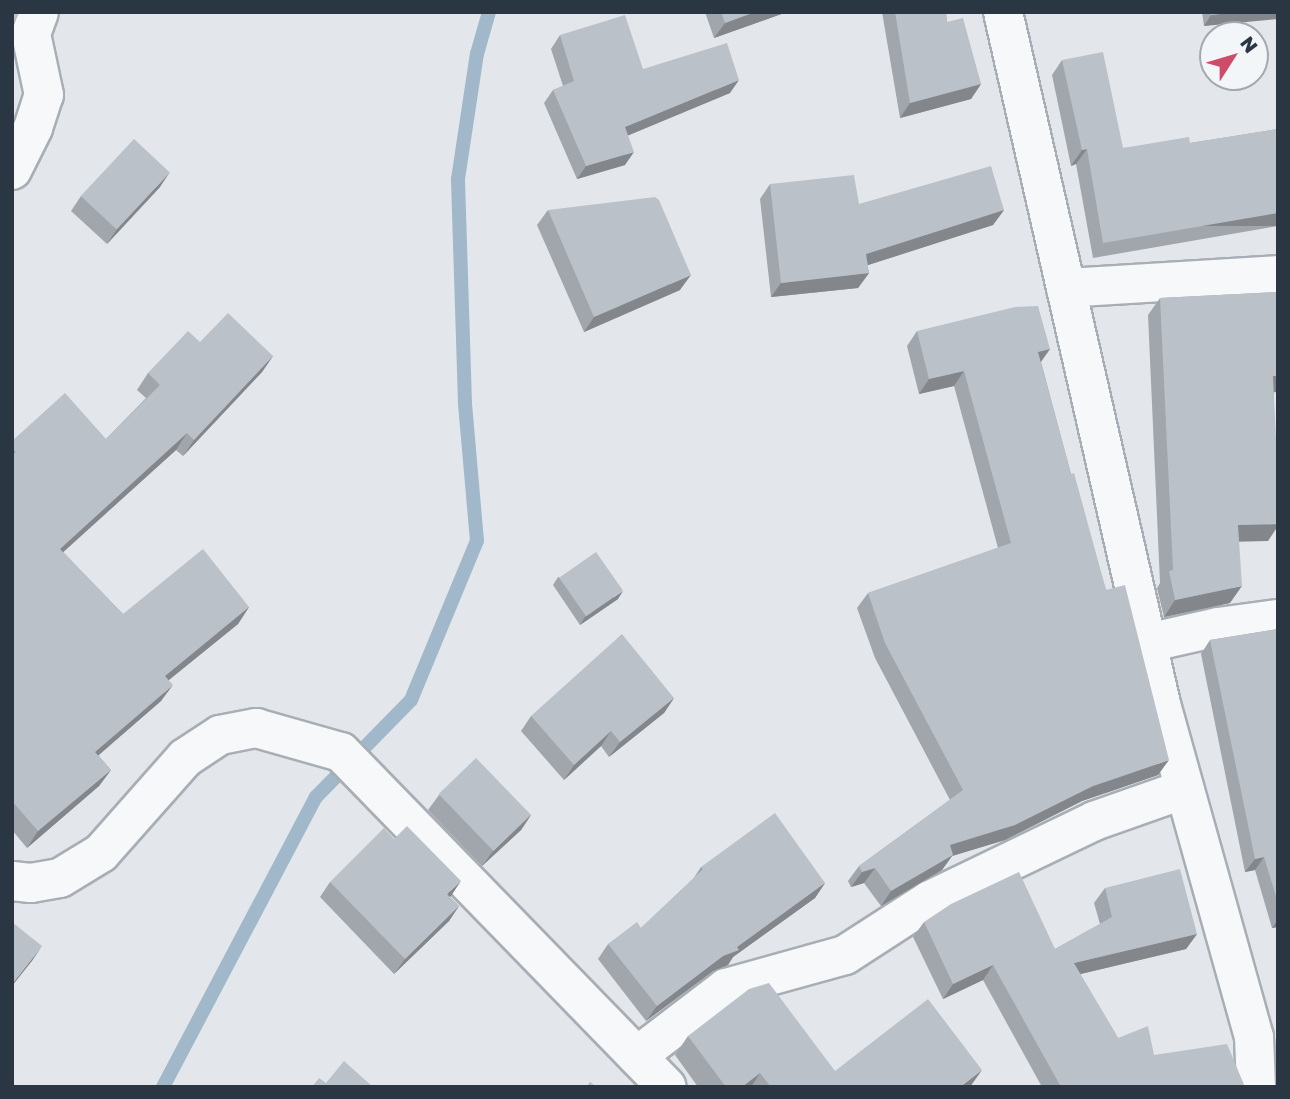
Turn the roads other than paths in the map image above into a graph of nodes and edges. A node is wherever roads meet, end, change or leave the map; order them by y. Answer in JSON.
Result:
{"nodes":[{"id":1,"x":39,"y":12,"type":"edge"},
{"id":2,"x":1003,"y":12,"type":"edge"},
{"id":3,"x":12,"y":170,"type":"edge"},
{"id":4,"x":1278,"y":275,"type":"edge"},
{"id":5,"x":1066,"y":288,"type":"junction"},
{"id":6,"x":1278,"y":620,"type":"edge"},
{"id":7,"x":1147,"y":643,"type":"junction"},
{"id":8,"x":1185,"y":789,"type":"junction"},
{"id":9,"x":12,"y":881,"type":"edge"},
{"id":10,"x":1266,"y":1034,"type":"edge"},
{"id":11,"x":637,"y":1056,"type":"junction"},
{"id":12,"x":667,"y":1087,"type":"edge"},
{"id":13,"x":1256,"y":1087,"type":"edge"}],
"edges":[{"from":1,"to":3,"type":"street"},
{"from":2,"to":5,"type":"street"},
{"from":4,"to":5,"type":"street"},
{"from":5,"to":7,"type":"street"},
{"from":6,"to":7,"type":"street"},
{"from":7,"to":8,"type":"street"},
{"from":8,"to":10,"type":"street"},
{"from":8,"to":11,"type":"street"},
{"from":9,"to":11,"type":"street"},
{"from":10,"to":13,"type":"street"},
{"from":11,"to":12,"type":"street"}]}
